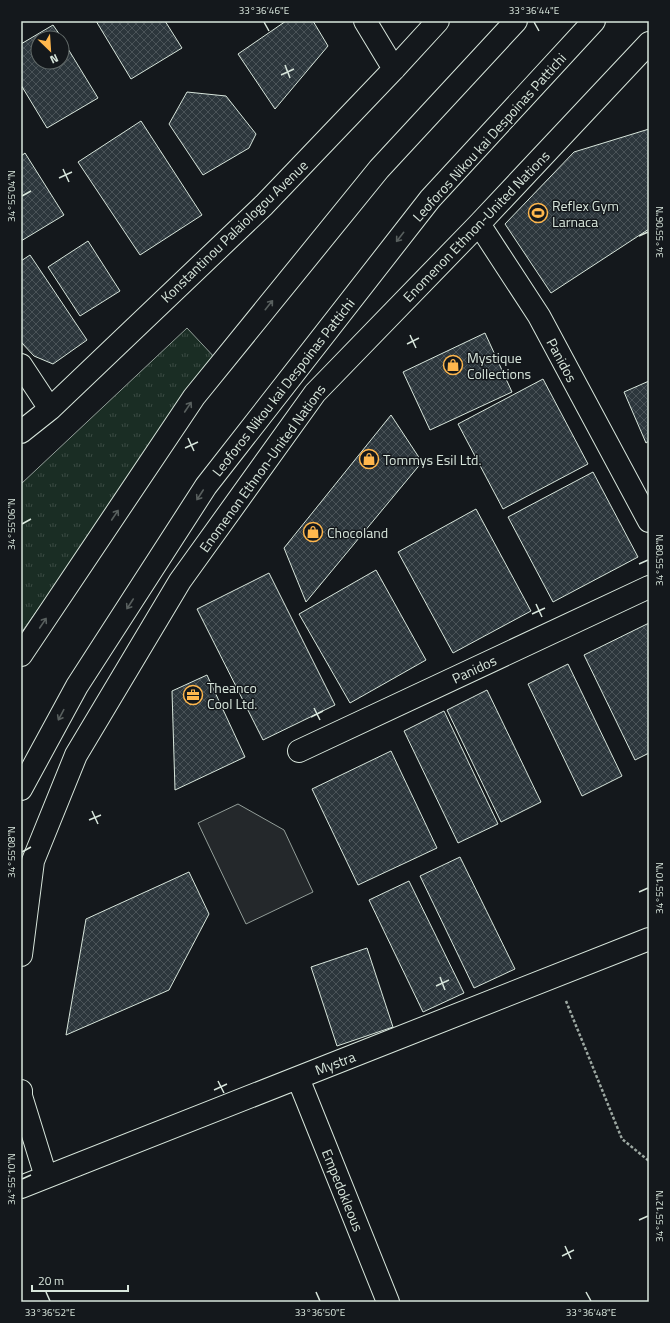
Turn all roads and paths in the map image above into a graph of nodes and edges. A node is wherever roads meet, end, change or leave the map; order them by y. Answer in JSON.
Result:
{"nodes":[{"id":1,"x":365,"y":21,"type":"edge"},
{"id":2,"x":438,"y":21,"type":"edge"},
{"id":3,"x":516,"y":21,"type":"edge"},
{"id":4,"x":594,"y":21,"type":"edge"},
{"id":5,"x":649,"y":43,"type":"edge"},
{"id":6,"x":394,"y":69,"type":"junction"},
{"id":7,"x":479,"y":224,"type":"junction"},
{"id":8,"x":21,"y":365,"type":"edge"},
{"id":9,"x":50,"y":409,"type":"junction"},
{"id":10,"x":21,"y":432,"type":"edge"},
{"id":11,"x":649,"y":521,"type":"edge"},
{"id":12,"x":649,"y":587,"type":"edge"},
{"id":13,"x":21,"y":655,"type":"edge"},
{"id":14,"x":299,"y":751,"type":"dead end"},
{"id":15,"x":21,"y":789,"type":"edge"},
{"id":16,"x":649,"y":939,"type":"edge"},
{"id":17,"x":21,"y":955,"type":"edge"},
{"id":18,"x":556,"y":976,"type":"junction"},
{"id":19,"x":298,"y":1078,"type":"junction"},
{"id":20,"x":21,"y":1090,"type":"edge"},
{"id":21,"x":649,"y":1161,"type":"edge"},
{"id":22,"x":46,"y":1177,"type":"junction"},
{"id":23,"x":21,"y":1187,"type":"edge"},
{"id":24,"x":388,"y":1302,"type":"edge"}],
"edges":[{"from":1,"to":6,"type":"street"},
{"from":2,"to":6,"type":"street","name":"Konstantinou Palaiologou Avenue"},
{"from":13,"to":3,"type":"street","one_way":true},
{"from":4,"to":15,"type":"street","name":"Leoforos Nikou kai Despoinas Pattichi","one_way":true},
{"from":5,"to":7,"type":"street","name":"Enomenon Ethnon-United Nations"},
{"from":6,"to":9,"type":"street","name":"Konstantinou Palaiologou Avenue"},
{"from":7,"to":11,"type":"street","name":"Panidos"},
{"from":7,"to":17,"type":"street","name":"Enomenon Ethnon-United Nations"},
{"from":8,"to":9,"type":"street"},
{"from":9,"to":10,"type":"street","name":"Konstantinou Palaiologou Avenue"},
{"from":12,"to":14,"type":"street","name":"Panidos"},
{"from":16,"to":18,"type":"street","name":"Mystra"},
{"from":18,"to":19,"type":"street","name":"Mystra"},
{"from":18,"to":21,"type":"path"},
{"from":19,"to":22,"type":"street","name":"Mystra"},
{"from":19,"to":24,"type":"street","name":"Empedokleous"},
{"from":20,"to":22,"type":"street"},
{"from":22,"to":23,"type":"street","name":"Mystra"}]}
